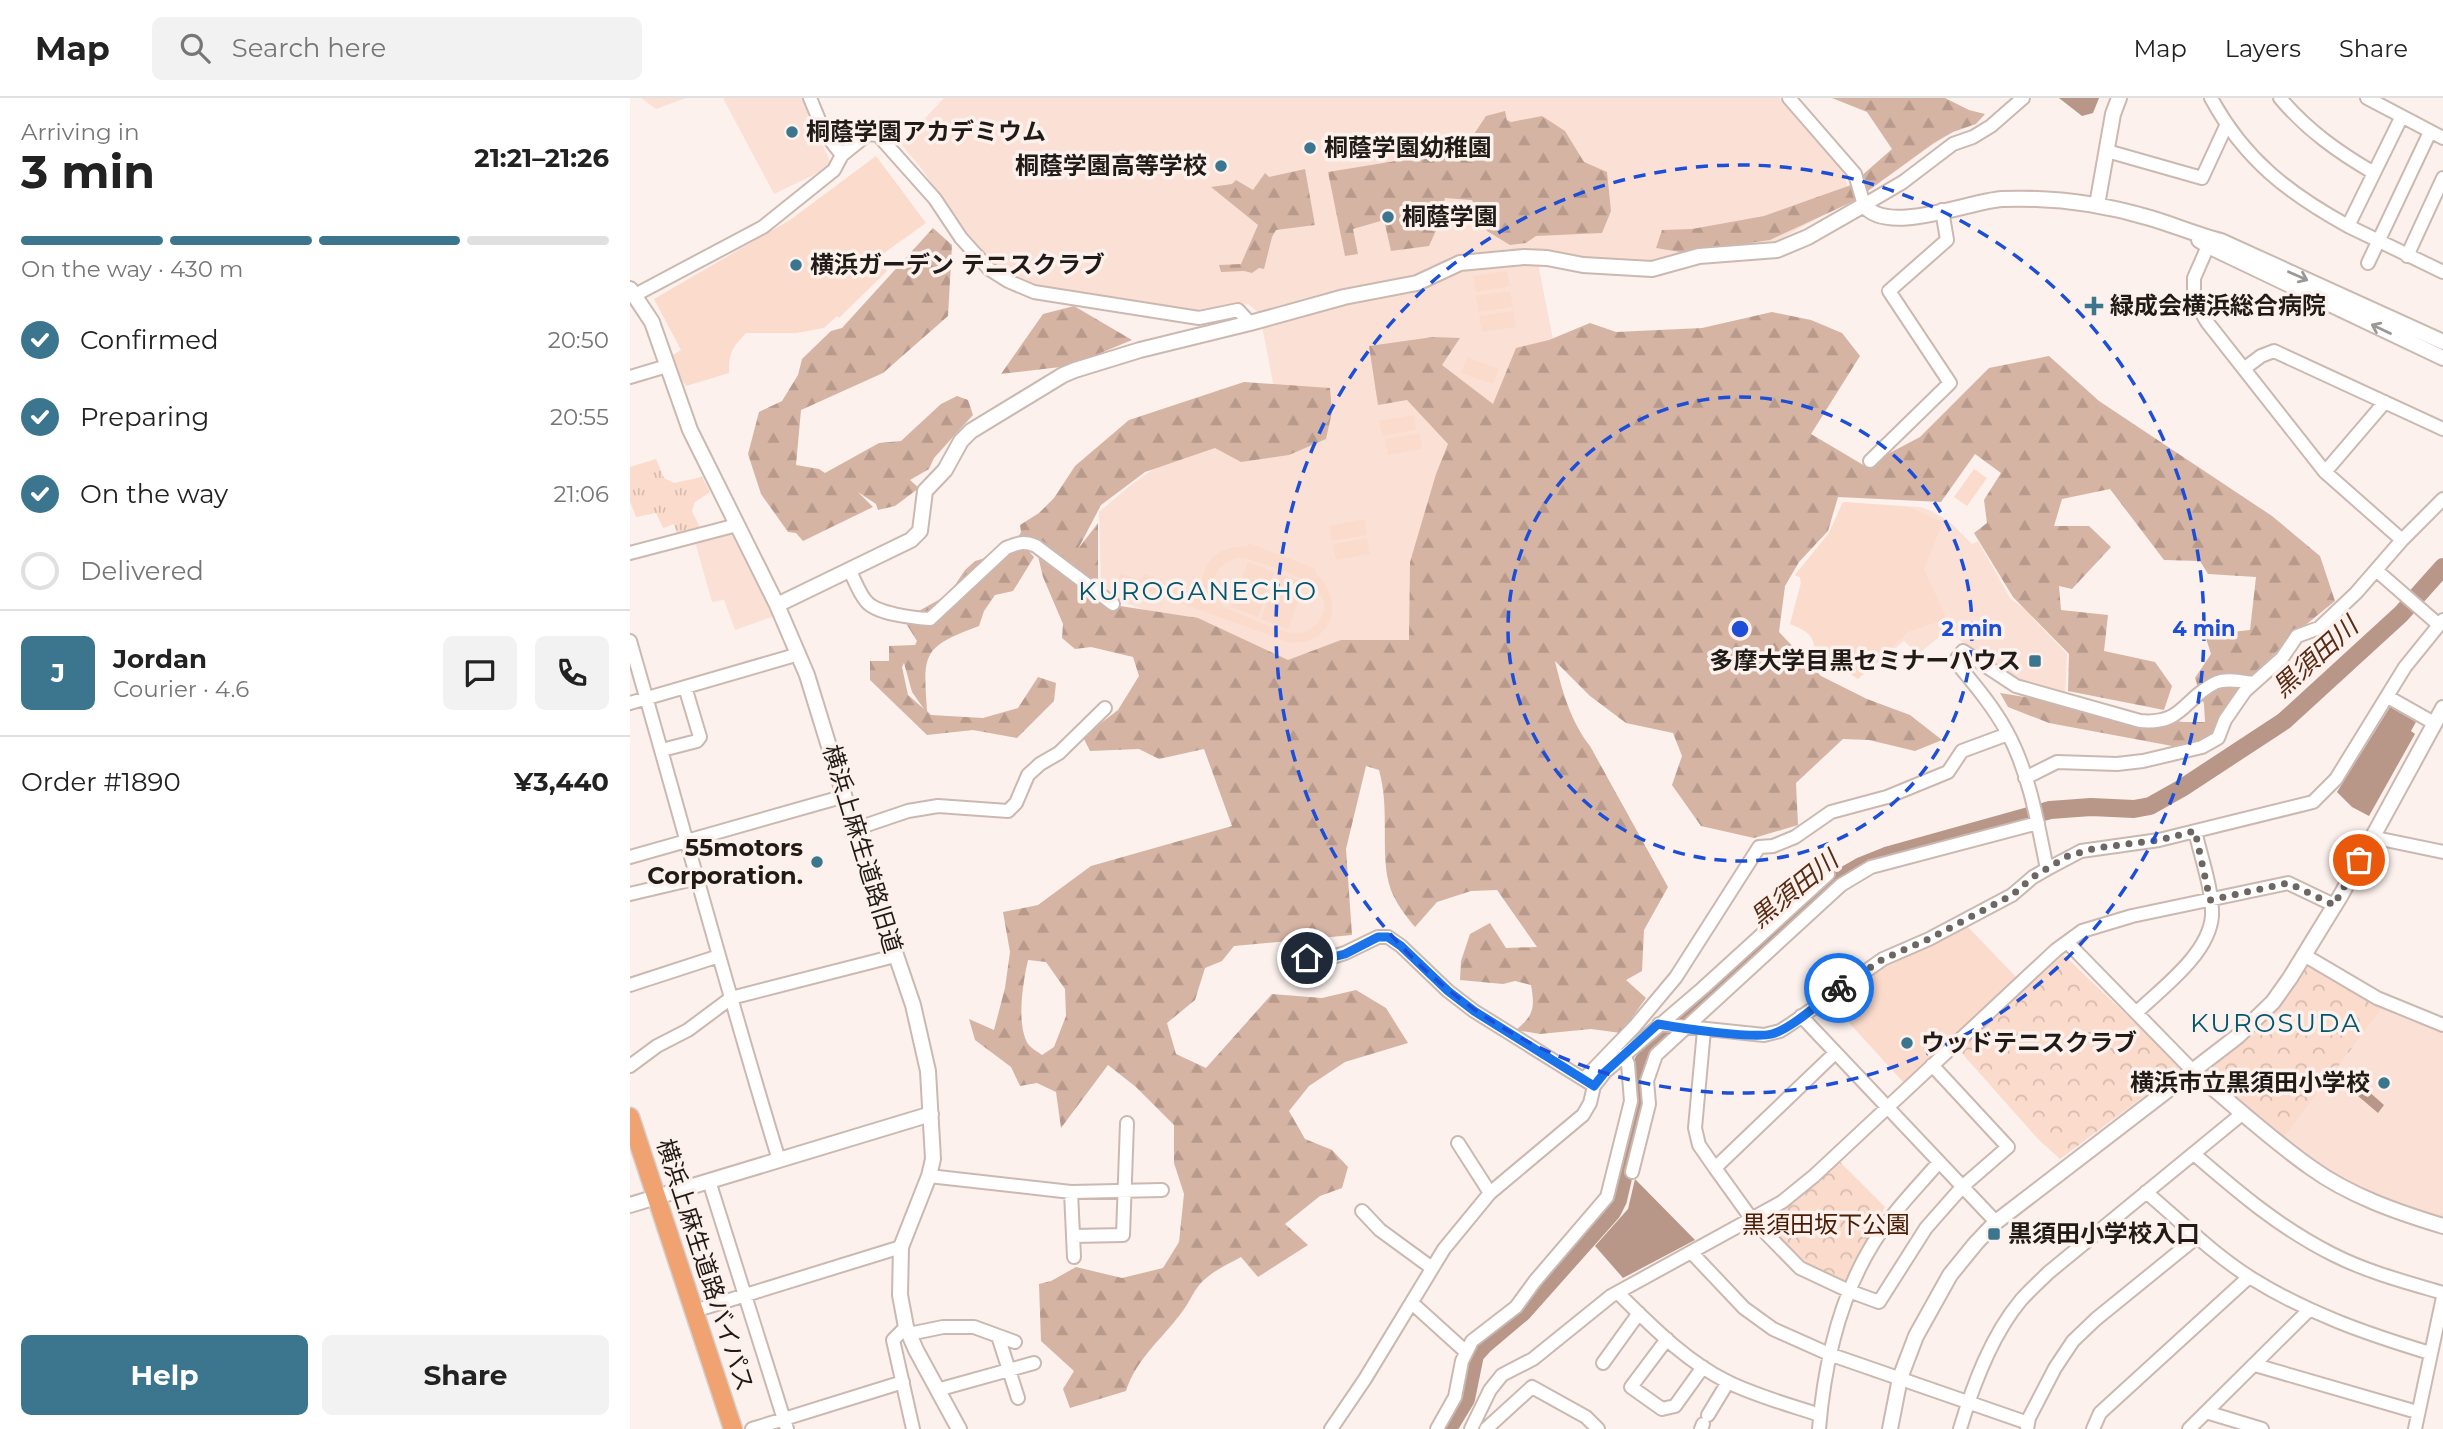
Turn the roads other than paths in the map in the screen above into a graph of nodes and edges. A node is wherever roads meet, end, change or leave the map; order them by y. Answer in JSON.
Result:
{"nodes":[{"id":1,"x":810,"y":98,"type":"edge"},
{"id":2,"x":1789,"y":98,"type":"edge"},
{"id":3,"x":2023,"y":98,"type":"edge"},
{"id":4,"x":2119,"y":98,"type":"edge"},
{"id":5,"x":2211,"y":98,"type":"edge"},
{"id":6,"x":2280,"y":98,"type":"edge"},
{"id":7,"x":2367,"y":98,"type":"edge"},
{"id":8,"x":2401,"y":118,"type":"junction"},
{"id":9,"x":2226,"y":126,"type":"junction"},
{"id":10,"x":2430,"y":132,"type":"junction"},
{"id":11,"x":2443,"y":138,"type":"edge"},
{"id":12,"x":2107,"y":151,"type":"junction"},
{"id":13,"x":842,"y":155,"type":"junction"},
{"id":14,"x":2374,"y":173,"type":"junction"},
{"id":15,"x":2443,"y":178,"type":"edge"},
{"id":16,"x":2438,"y":202,"type":"edge"},
{"id":17,"x":1864,"y":205,"type":"junction"},
{"id":18,"x":2097,"y":205,"type":"junction"},
{"id":19,"x":1942,"y":210,"type":"junction"},
{"id":20,"x":2348,"y":226,"type":"junction"},
{"id":21,"x":2190,"y":233,"type":"junction"},
{"id":22,"x":2378,"y":242,"type":"junction"},
{"id":23,"x":2208,"y":246,"type":"junction"},
{"id":24,"x":2407,"y":256,"type":"junction"},
{"id":25,"x":2368,"y":262,"type":"dead end"},
{"id":26,"x":2443,"y":272,"type":"edge"},
{"id":27,"x":633,"y":292,"type":"edge"},
{"id":28,"x":1250,"y":323,"type":"junction"},
{"id":29,"x":2443,"y":342,"type":"edge"},
{"id":30,"x":2443,"y":358,"type":"edge"},
{"id":31,"x":667,"y":366,"type":"junction"},
{"id":32,"x":2245,"y":368,"type":"junction"},
{"id":33,"x":630,"y":377,"type":"edge"},
{"id":34,"x":2385,"y":402,"type":"junction"},
{"id":35,"x":2443,"y":429,"type":"edge"},
{"id":36,"x":1870,"y":461,"type":"dead end"},
{"id":37,"x":2325,"y":472,"type":"junction"},
{"id":38,"x":2443,"y":499,"type":"edge"},
{"id":39,"x":737,"y":525,"type":"junction"},
{"id":40,"x":2402,"y":540,"type":"junction"},
{"id":41,"x":630,"y":553,"type":"edge"},
{"id":42,"x":2375,"y":570,"type":"junction"},
{"id":43,"x":850,"y":571,"type":"junction"},
{"id":44,"x":1113,"y":604,"type":"dead end"},
{"id":45,"x":777,"y":606,"type":"junction"},
{"id":46,"x":2441,"y":622,"type":"edge"},
{"id":47,"x":630,"y":641,"type":"edge"},
{"id":48,"x":799,"y":654,"type":"junction"},
{"id":49,"x":2253,"y":683,"type":"junction"},
{"id":50,"x":685,"y":687,"type":"junction"},
{"id":51,"x":2388,"y":697,"type":"junction"},
{"id":52,"x":646,"y":698,"type":"junction"},
{"id":53,"x":630,"y":703,"type":"edge"},
{"id":54,"x":1105,"y":708,"type":"dead end"},
{"id":55,"x":2443,"y":708,"type":"edge"},
{"id":56,"x":2434,"y":723,"type":"junction"},
{"id":57,"x":2008,"y":734,"type":"junction"},
{"id":58,"x":662,"y":750,"type":"junction"},
{"id":59,"x":2025,"y":778,"type":"junction"},
{"id":60,"x":845,"y":796,"type":"junction"},
{"id":61,"x":2038,"y":821,"type":"junction"},
{"id":62,"x":855,"y":829,"type":"junction"},
{"id":63,"x":2195,"y":831,"type":"junction"},
{"id":64,"x":2371,"y":837,"type":"junction"},
{"id":65,"x":688,"y":841,"type":"junction"},
{"id":66,"x":2443,"y":852,"type":"edge"},
{"id":67,"x":630,"y":858,"type":"edge"},
{"id":68,"x":2047,"y":869,"type":"junction"},
{"id":69,"x":1828,"y":874,"type":"dead end"},
{"id":70,"x":698,"y":878,"type":"junction"},
{"id":71,"x":630,"y":894,"type":"edge"},
{"id":72,"x":2210,"y":900,"type":"junction"},
{"id":73,"x":2334,"y":905,"type":"junction"},
{"id":74,"x":2067,"y":942,"type":"junction"},
{"id":75,"x":2304,"y":955,"type":"junction"},
{"id":76,"x":719,"y":956,"type":"junction"},
{"id":77,"x":895,"y":956,"type":"junction"},
{"id":78,"x":1307,"y":958,"type":"dead end"},
{"id":79,"x":630,"y":985,"type":"edge"},
{"id":80,"x":731,"y":998,"type":"junction"},
{"id":81,"x":2137,"y":1012,"type":"junction"},
{"id":82,"x":1801,"y":1016,"type":"junction"},
{"id":83,"x":1662,"y":1024,"type":"junction"},
{"id":84,"x":2443,"y":1025,"type":"edge"},
{"id":85,"x":1685,"y":1027,"type":"junction"},
{"id":86,"x":1704,"y":1030,"type":"junction"},
{"id":87,"x":1835,"y":1053,"type":"junction"},
{"id":88,"x":1626,"y":1060,"type":"junction"},
{"id":89,"x":1932,"y":1065,"type":"junction"},
{"id":90,"x":630,"y":1066,"type":"edge"},
{"id":91,"x":2193,"y":1071,"type":"junction"},
{"id":92,"x":1650,"y":1074,"type":"junction"},
{"id":93,"x":1589,"y":1082,"type":"junction"},
{"id":94,"x":1888,"y":1107,"type":"junction"},
{"id":95,"x":2243,"y":1113,"type":"junction"},
{"id":96,"x":930,"y":1114,"type":"junction"},
{"id":97,"x":630,"y":1117,"type":"edge"},
{"id":98,"x":1127,"y":1123,"type":"dead end"},
{"id":99,"x":1458,"y":1143,"type":"dead end"},
{"id":100,"x":2194,"y":1154,"type":"junction"},
{"id":101,"x":630,"y":1155,"type":"edge"},
{"id":102,"x":779,"y":1160,"type":"junction"},
{"id":103,"x":1939,"y":1162,"type":"junction"},
{"id":104,"x":1715,"y":1168,"type":"junction"},
{"id":105,"x":1632,"y":1172,"type":"dead end"},
{"id":106,"x":929,"y":1176,"type":"junction"},
{"id":107,"x":709,"y":1181,"type":"junction"},
{"id":108,"x":1963,"y":1186,"type":"junction"},
{"id":109,"x":1126,"y":1189,"type":"junction"},
{"id":110,"x":1162,"y":1189,"type":"dead end"},
{"id":111,"x":1071,"y":1192,"type":"junction"},
{"id":112,"x":2146,"y":1192,"type":"junction"},
{"id":113,"x":1490,"y":1193,"type":"junction"},
{"id":114,"x":644,"y":1200,"type":"edge"},
{"id":115,"x":1362,"y":1211,"type":"dead end"},
{"id":116,"x":1751,"y":1218,"type":"junction"},
{"id":117,"x":1996,"y":1222,"type":"junction"},
{"id":118,"x":2443,"y":1226,"type":"edge"},
{"id":119,"x":1073,"y":1236,"type":"junction"},
{"id":120,"x":2197,"y":1237,"type":"junction"},
{"id":121,"x":901,"y":1247,"type":"junction"},
{"id":122,"x":1691,"y":1252,"type":"junction"},
{"id":123,"x":1074,"y":1257,"type":"dead end"},
{"id":124,"x":1432,"y":1268,"type":"junction"},
{"id":125,"x":2249,"y":1277,"type":"junction"},
{"id":126,"x":1849,"y":1291,"type":"junction"},
{"id":127,"x":1618,"y":1293,"type":"junction"},
{"id":128,"x":745,"y":1295,"type":"junction"},
{"id":129,"x":2443,"y":1295,"type":"edge"},
{"id":130,"x":1412,"y":1303,"type":"junction"},
{"id":131,"x":2309,"y":1310,"type":"junction"},
{"id":132,"x":694,"y":1311,"type":"junction"},
{"id":133,"x":1639,"y":1313,"type":"junction"},
{"id":134,"x":908,"y":1330,"type":"junction"},
{"id":135,"x":998,"y":1336,"type":"junction"},
{"id":136,"x":1667,"y":1339,"type":"junction"},
{"id":137,"x":1016,"y":1342,"type":"dead end"},
{"id":138,"x":1465,"y":1351,"type":"junction"},
{"id":139,"x":2430,"y":1353,"type":"junction"},
{"id":140,"x":1829,"y":1354,"type":"junction"},
{"id":141,"x":1034,"y":1363,"type":"dead end"},
{"id":142,"x":1603,"y":1363,"type":"dead end"},
{"id":143,"x":2255,"y":1366,"type":"junction"},
{"id":144,"x":1703,"y":1367,"type":"junction"},
{"id":145,"x":1007,"y":1369,"type":"junction"},
{"id":146,"x":1900,"y":1378,"type":"junction"},
{"id":147,"x":903,"y":1382,"type":"junction"},
{"id":148,"x":1728,"y":1382,"type":"junction"},
{"id":149,"x":937,"y":1390,"type":"junction"},
{"id":150,"x":1018,"y":1398,"type":"dead end"},
{"id":151,"x":1968,"y":1402,"type":"junction"},
{"id":152,"x":2206,"y":1412,"type":"junction"},
{"id":153,"x":2417,"y":1412,"type":"junction"},
{"id":154,"x":1820,"y":1415,"type":"junction"},
{"id":155,"x":1704,"y":1423,"type":"edge"},
{"id":156,"x":785,"y":1424,"type":"edge"},
{"id":157,"x":2027,"y":1426,"type":"edge"},
{"id":158,"x":722,"y":1429,"type":"edge"},
{"id":159,"x":733,"y":1429,"type":"edge"},
{"id":160,"x":752,"y":1429,"type":"edge"},
{"id":161,"x":913,"y":1429,"type":"edge"},
{"id":162,"x":959,"y":1429,"type":"edge"},
{"id":163,"x":1331,"y":1429,"type":"edge"},
{"id":164,"x":1437,"y":1429,"type":"edge"},
{"id":165,"x":1471,"y":1429,"type":"edge"},
{"id":166,"x":1486,"y":1429,"type":"edge"},
{"id":167,"x":1598,"y":1429,"type":"edge"},
{"id":168,"x":1819,"y":1429,"type":"edge"},
{"id":169,"x":1890,"y":1429,"type":"edge"},
{"id":170,"x":1960,"y":1429,"type":"edge"},
{"id":171,"x":2093,"y":1429,"type":"edge"},
{"id":172,"x":2189,"y":1429,"type":"edge"},
{"id":173,"x":2262,"y":1429,"type":"edge"},
{"id":174,"x":2414,"y":1429,"type":"edge"}],
"edges":[{"from":1,"to":13,"type":"street"},
{"from":2,"to":17,"type":"street"},
{"from":3,"to":17,"type":"street"},
{"from":4,"to":12,"type":"street"},
{"from":5,"to":9,"type":"street"},
{"from":6,"to":14,"type":"street"},
{"from":7,"to":8,"type":"street"},
{"from":8,"to":10,"type":"street"},
{"from":8,"to":14,"type":"street"},
{"from":9,"to":12,"type":"street"},
{"from":9,"to":20,"type":"street"},
{"from":10,"to":11,"type":"street"},
{"from":10,"to":22,"type":"street"},
{"from":12,"to":18,"type":"street"},
{"from":13,"to":27,"type":"street"},
{"from":13,"to":28,"type":"street"},
{"from":14,"to":20,"type":"street"},
{"from":15,"to":16,"type":"street"},
{"from":16,"to":24,"type":"street"},
{"from":17,"to":19,"type":"street"},
{"from":17,"to":28,"type":"street"},
{"from":18,"to":19,"type":"street"},
{"from":18,"to":21,"type":"street"},
{"from":19,"to":36,"type":"street"},
{"from":20,"to":22,"type":"street"},
{"from":21,"to":23,"type":"street"},
{"from":21,"to":29,"type":"street","one_way":true},
{"from":22,"to":24,"type":"street"},
{"from":22,"to":25,"type":"street"},
{"from":30,"to":23,"type":"street","one_way":true},
{"from":23,"to":32,"type":"street"},
{"from":24,"to":26,"type":"street"},
{"from":27,"to":31,"type":"street","name":"横浜上麻生道路旧道"},
{"from":28,"to":43,"type":"street"},
{"from":31,"to":33,"type":"street"},
{"from":31,"to":39,"type":"street","name":"横浜上麻生道路旧道"},
{"from":32,"to":34,"type":"street"},
{"from":32,"to":37,"type":"street"},
{"from":34,"to":35,"type":"street"},
{"from":34,"to":37,"type":"street"},
{"from":37,"to":40,"type":"street"},
{"from":38,"to":40,"type":"street"},
{"from":39,"to":41,"type":"street"},
{"from":39,"to":45,"type":"street","name":"横浜上麻生道路旧道"},
{"from":40,"to":42,"type":"street"},
{"from":42,"to":46,"type":"street"},
{"from":42,"to":49,"type":"street"},
{"from":43,"to":44,"type":"street"},
{"from":43,"to":45,"type":"street"},
{"from":45,"to":48,"type":"street","name":"横浜上麻生道路旧道"},
{"from":46,"to":51,"type":"street"},
{"from":47,"to":52,"type":"street"},
{"from":48,"to":50,"type":"street"},
{"from":48,"to":60,"type":"street","name":"横浜上麻生道路旧道"},
{"from":49,"to":57,"type":"street"},
{"from":49,"to":59,"type":"street"},
{"from":50,"to":52,"type":"street"},
{"from":50,"to":58,"type":"street"},
{"from":51,"to":56,"type":"street"},
{"from":51,"to":63,"type":"street"},
{"from":52,"to":53,"type":"street"},
{"from":52,"to":58,"type":"street"},
{"from":54,"to":62,"type":"street"},
{"from":55,"to":56,"type":"street"},
{"from":56,"to":64,"type":"street"},
{"from":57,"to":59,"type":"street"},
{"from":57,"to":93,"type":"street"},
{"from":58,"to":65,"type":"street"},
{"from":59,"to":61,"type":"street"},
{"from":60,"to":62,"type":"street","name":"横浜上麻生道路旧道"},
{"from":60,"to":65,"type":"street"},
{"from":61,"to":68,"type":"street"},
{"from":61,"to":85,"type":"street"},
{"from":62,"to":77,"type":"street","name":"横浜上麻生道路旧道"},
{"from":63,"to":68,"type":"street"},
{"from":63,"to":72,"type":"street"},
{"from":64,"to":66,"type":"street"},
{"from":64,"to":73,"type":"street"},
{"from":65,"to":67,"type":"street"},
{"from":65,"to":70,"type":"street"},
{"from":68,"to":82,"type":"street"},
{"from":69,"to":83,"type":"street"},
{"from":70,"to":71,"type":"street"},
{"from":70,"to":76,"type":"street"},
{"from":72,"to":73,"type":"street"},
{"from":72,"to":74,"type":"street"},
{"from":72,"to":81,"type":"street"},
{"from":73,"to":75,"type":"street"},
{"from":74,"to":81,"type":"street"},
{"from":74,"to":89,"type":"street"},
{"from":75,"to":84,"type":"street"},
{"from":75,"to":91,"type":"street"},
{"from":76,"to":79,"type":"street"},
{"from":76,"to":80,"type":"street"},
{"from":77,"to":80,"type":"street"},
{"from":77,"to":96,"type":"street","name":"横浜上麻生道路旧道"},
{"from":78,"to":93,"type":"street"},
{"from":80,"to":90,"type":"street"},
{"from":80,"to":102,"type":"street"},
{"from":81,"to":91,"type":"street"},
{"from":82,"to":86,"type":"street"},
{"from":82,"to":87,"type":"street"},
{"from":83,"to":85,"type":"street"},
{"from":83,"to":88,"type":"street"},
{"from":85,"to":86,"type":"street"},
{"from":85,"to":92,"type":"street"},
{"from":86,"to":104,"type":"street"},
{"from":87,"to":94,"type":"street"},
{"from":87,"to":104,"type":"street"},
{"from":88,"to":92,"type":"street"},
{"from":88,"to":93,"type":"street"},
{"from":88,"to":138,"type":"street"},
{"from":89,"to":94,"type":"street"},
{"from":89,"to":108,"type":"street"},
{"from":91,"to":95,"type":"street"},
{"from":91,"to":117,"type":"street"},
{"from":92,"to":105,"type":"street"},
{"from":93,"to":113,"type":"street"},
{"from":94,"to":103,"type":"street"},
{"from":94,"to":116,"type":"street"},
{"from":95,"to":100,"type":"street"},
{"from":95,"to":118,"type":"street"},
{"from":96,"to":102,"type":"street"},
{"from":96,"to":106,"type":"street","name":"横浜上麻生道路旧道"},
{"from":97,"to":114,"type":"main road","name":"横浜上麻生道路バイパス"},
{"from":98,"to":109,"type":"street"},
{"from":99,"to":113,"type":"street"},
{"from":100,"to":112,"type":"street"},
{"from":100,"to":129,"type":"street"},
{"from":101,"to":114,"type":"main road","name":"横浜上麻生道路バイパス"},
{"from":102,"to":107,"type":"street"},
{"from":103,"to":108,"type":"street"},
{"from":103,"to":126,"type":"street"},
{"from":104,"to":116,"type":"street"},
{"from":106,"to":111,"type":"street"},
{"from":106,"to":121,"type":"street","name":"横浜上麻生道路旧道"},
{"from":107,"to":114,"type":"street"},
{"from":107,"to":128,"type":"street"},
{"from":108,"to":117,"type":"street"},
{"from":108,"to":126,"type":"street"},
{"from":109,"to":110,"type":"street"},
{"from":109,"to":111,"type":"street"},
{"from":109,"to":119,"type":"street"},
{"from":111,"to":119,"type":"street"},
{"from":112,"to":120,"type":"street"},
{"from":112,"to":151,"type":"street"},
{"from":113,"to":124,"type":"street"},
{"from":114,"to":132,"type":"main road","name":"横浜上麻生道路バイパス"},
{"from":114,"to":158,"type":"main road","name":"横浜上麻生道路バイパス"},
{"from":115,"to":124,"type":"street"},
{"from":116,"to":122,"type":"street"},
{"from":116,"to":126,"type":"street"},
{"from":117,"to":146,"type":"street"},
{"from":119,"to":123,"type":"street"},
{"from":120,"to":125,"type":"street"},
{"from":120,"to":157,"type":"street"},
{"from":121,"to":128,"type":"street"},
{"from":121,"to":134,"type":"street","name":"横浜上麻生道路旧道"},
{"from":122,"to":127,"type":"street"},
{"from":122,"to":140,"type":"street"},
{"from":124,"to":130,"type":"street"},
{"from":125,"to":131,"type":"street"},
{"from":125,"to":171,"type":"street"},
{"from":126,"to":140,"type":"street"},
{"from":127,"to":133,"type":"street"},
{"from":127,"to":165,"type":"street"},
{"from":128,"to":132,"type":"street"},
{"from":128,"to":156,"type":"street"},
{"from":129,"to":139,"type":"street"},
{"from":130,"to":138,"type":"street"},
{"from":130,"to":163,"type":"street"},
{"from":131,"to":139,"type":"street"},
{"from":131,"to":143,"type":"street"},
{"from":132,"to":159,"type":"main road","name":"横浜上麻生道路バイパス"},
{"from":133,"to":136,"type":"street"},
{"from":133,"to":142,"type":"street"},
{"from":134,"to":135,"type":"street"},
{"from":134,"to":147,"type":"street"},
{"from":134,"to":149,"type":"street","name":"横浜上麻生道路旧道"},
{"from":135,"to":137,"type":"street"},
{"from":135,"to":145,"type":"street"},
{"from":136,"to":144,"type":"street"},
{"from":136,"to":144,"type":"street"},
{"from":138,"to":164,"type":"street"},
{"from":139,"to":153,"type":"street"},
{"from":140,"to":146,"type":"street"},
{"from":140,"to":154,"type":"street"},
{"from":141,"to":145,"type":"street"},
{"from":143,"to":152,"type":"street"},
{"from":143,"to":153,"type":"street"},
{"from":144,"to":148,"type":"street"},
{"from":145,"to":149,"type":"street"},
{"from":145,"to":150,"type":"street"},
{"from":146,"to":151,"type":"street"},
{"from":146,"to":169,"type":"street"},
{"from":147,"to":156,"type":"street"},
{"from":147,"to":161,"type":"street"},
{"from":148,"to":154,"type":"street"},
{"from":148,"to":155,"type":"street"},
{"from":149,"to":162,"type":"street","name":"横浜上麻生道路旧道"},
{"from":151,"to":157,"type":"street"},
{"from":151,"to":170,"type":"street"},
{"from":152,"to":172,"type":"street"},
{"from":152,"to":173,"type":"street"},
{"from":153,"to":174,"type":"street"},
{"from":154,"to":168,"type":"street"},
{"from":156,"to":160,"type":"street"},
{"from":166,"to":167,"type":"street"}]}
